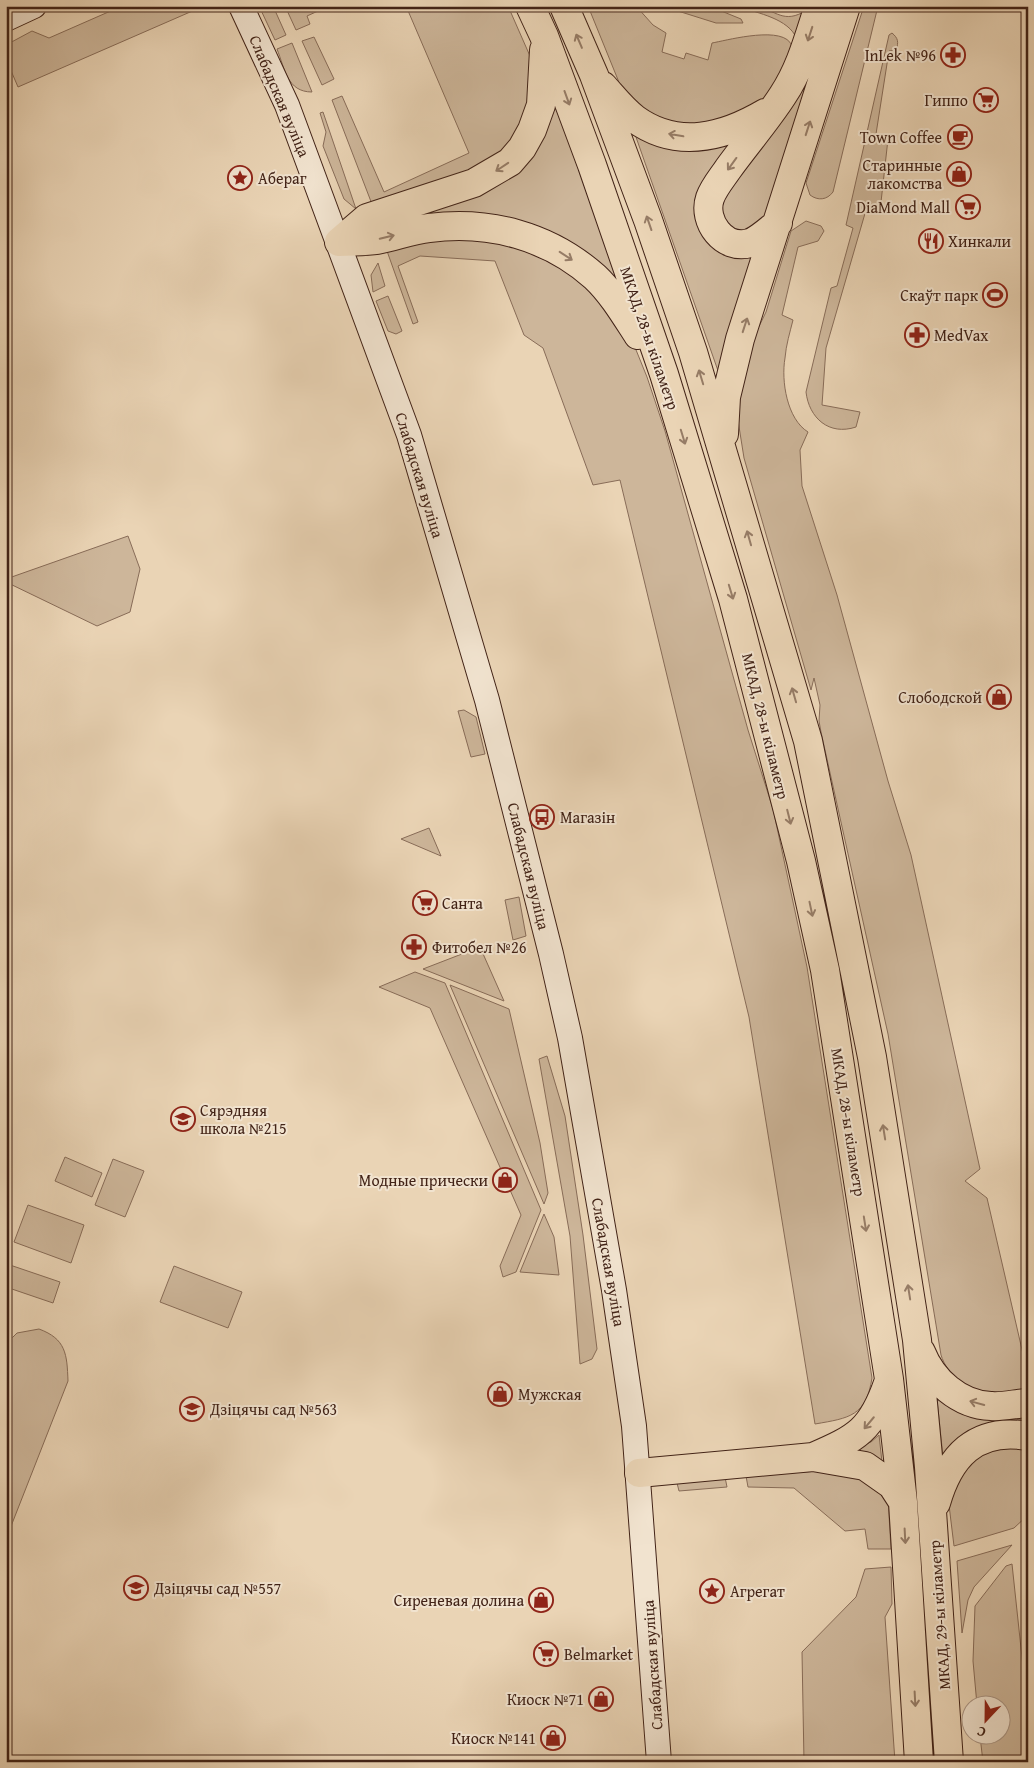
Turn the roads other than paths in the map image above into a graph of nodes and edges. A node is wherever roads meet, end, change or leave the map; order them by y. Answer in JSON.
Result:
{"nodes":[{"id":1,"x":34,"y":6,"type":"edge"},
{"id":2,"x":242,"y":6,"type":"edge"},
{"id":3,"x":530,"y":6,"type":"edge"},
{"id":4,"x":564,"y":6,"type":"edge"},
{"id":5,"x":818,"y":6,"type":"edge"},
{"id":6,"x":846,"y":6,"type":"edge"},
{"id":7,"x":6,"y":19,"type":"edge"},
{"id":8,"x":544,"y":36,"type":"junction"},
{"id":9,"x":594,"y":76,"type":"junction"},
{"id":10,"x":771,"y":110,"type":"junction"},
{"id":11,"x":778,"y":223,"type":"junction"},
{"id":12,"x":339,"y":242,"type":"junction"},
{"id":13,"x":664,"y":374,"type":"junction"},
{"id":14,"x":726,"y":458,"type":"junction"},
{"id":15,"x":917,"y":1340,"type":"junction"},
{"id":16,"x":889,"y":1379,"type":"junction"},
{"id":17,"x":1026,"y":1403,"type":"dead end"},
{"id":18,"x":1028,"y":1436,"type":"edge"},
{"id":19,"x":813,"y":1457,"type":"junction"},
{"id":20,"x":929,"y":1468,"type":"joint"},
{"id":21,"x":899,"y":1470,"type":"joint"},
{"id":22,"x":638,"y":1473,"type":"junction"},
{"id":23,"x":903,"y":1502,"type":"junction"},
{"id":24,"x":933,"y":1514,"type":"junction"},
{"id":25,"x":659,"y":1762,"type":"edge"},
{"id":26,"x":919,"y":1762,"type":"edge"},
{"id":27,"x":949,"y":1762,"type":"edge"}],
"edges":[{"from":1,"to":7,"type":"main road"},
{"from":2,"to":12,"type":"main road","name":"Слабадская вуліца"},
{"from":3,"to":8,"type":"highway","name":"МКАД, 28-ы кіламетр"},
{"from":9,"to":4,"type":"highway","name":"МКАД, 28-ы кіламетр","one_way":true},
{"from":5,"to":10,"type":"highway","one_way":true},
{"from":11,"to":6,"type":"highway","one_way":true},
{"from":8,"to":12,"type":"highway","one_way":true},
{"from":8,"to":13,"type":"highway","name":"МКАД, 28-ы кіламетр","one_way":true},
{"from":10,"to":9,"type":"highway","one_way":true},
{"from":14,"to":9,"type":"highway","name":"МКАД, 28-ы кіламетр","one_way":true},
{"from":10,"to":11,"type":"highway","one_way":true},
{"from":14,"to":11,"type":"highway","one_way":true},
{"from":12,"to":13,"type":"highway","one_way":true},
{"from":12,"to":22,"type":"main road","name":"Слабадская вуліца"},
{"from":13,"to":16,"type":"highway","name":"МКАД, 28-ы кіламетр","one_way":true},
{"from":15,"to":14,"type":"highway","name":"МКАД, 28-ы кіламетр","one_way":true},
{"from":17,"to":15,"type":"highway","one_way":true},
{"from":15,"to":20,"type":"highway","name":"МКАД, 28-ы кіламетр"},
{"from":16,"to":19,"type":"highway","one_way":true},
{"from":16,"to":21,"type":"highway","name":"МКАД, 28-ы кіламетр"},
{"from":18,"to":24,"type":"highway"},
{"from":19,"to":22,"type":"highway"},
{"from":19,"to":23,"type":"highway"},
{"from":20,"to":24,"type":"highway","name":"МКАД, 29-ы кіламетр"},
{"from":21,"to":23,"type":"highway","name":"МКАД, 29-ы кіламетр"},
{"from":22,"to":25,"type":"main road","name":"Слабадская вуліца"},
{"from":23,"to":26,"type":"highway","name":"МКАД, 29-ы кіламетр","one_way":true},
{"from":24,"to":27,"type":"highway","name":"МКАД, 29-ы кіламетр"}]}
